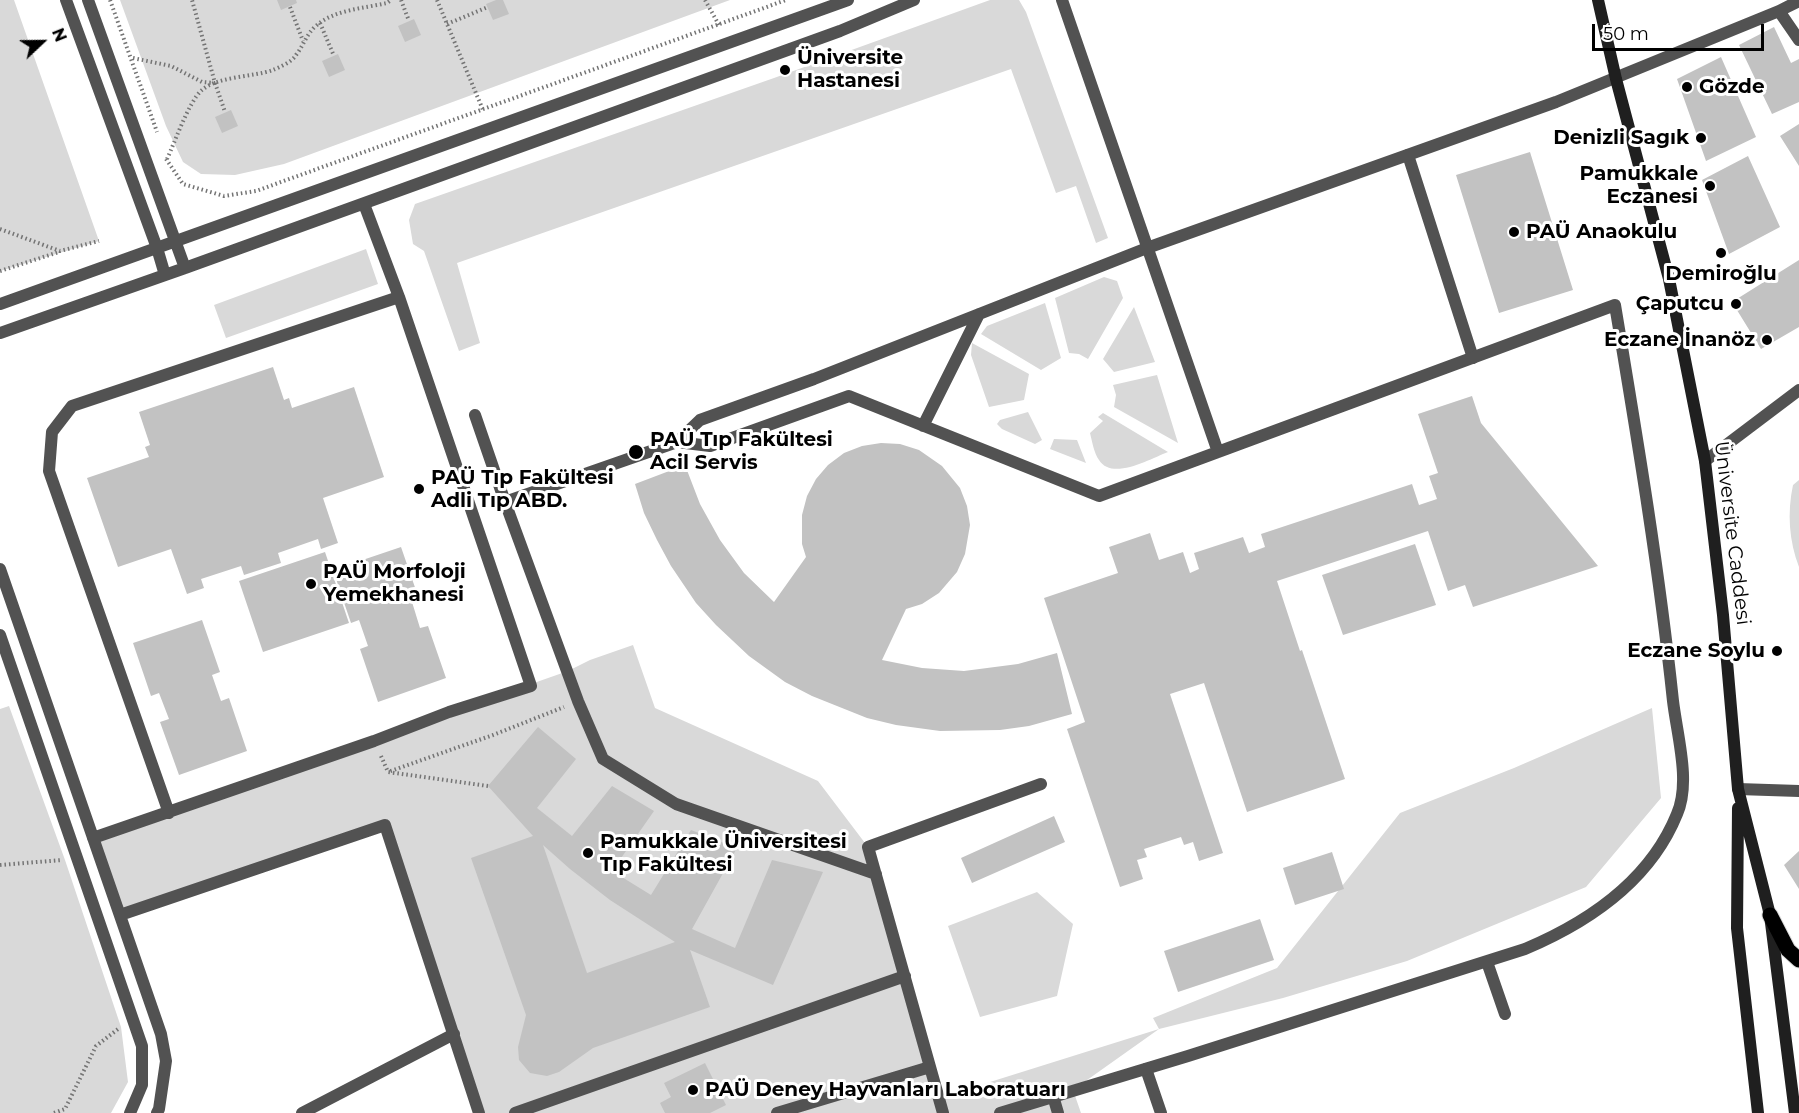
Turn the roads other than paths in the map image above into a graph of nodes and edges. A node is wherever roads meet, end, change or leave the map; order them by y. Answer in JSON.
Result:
{"nodes":[{"id":1,"x":66,"y":0,"type":"edge"},
{"id":2,"x":88,"y":0,"type":"edge"},
{"id":3,"x":848,"y":0,"type":"edge"},
{"id":4,"x":914,"y":0,"type":"edge"},
{"id":5,"x":1062,"y":0,"type":"edge"},
{"id":6,"x":1598,"y":0,"type":"edge"},
{"id":7,"x":1799,"y":1,"type":"edge"},
{"id":8,"x":1779,"y":11,"type":"junction"},
{"id":9,"x":1799,"y":40,"type":"edge"},
{"id":10,"x":1616,"y":79,"type":"junction"},
{"id":11,"x":1408,"y":155,"type":"junction"},
{"id":12,"x":364,"y":204,"type":"junction"},
{"id":13,"x":176,"y":242,"type":"junction"},
{"id":14,"x":1147,"y":248,"type":"junction"},
{"id":15,"x":157,"y":249,"type":"junction"},
{"id":16,"x":185,"y":268,"type":"junction"},
{"id":17,"x":165,"y":275,"type":"junction"},
{"id":18,"x":399,"y":297,"type":"junction"},
{"id":19,"x":0,"y":304,"type":"edge"},
{"id":20,"x":979,"y":314,"type":"junction"},
{"id":21,"x":0,"y":333,"type":"edge"},
{"id":22,"x":1473,"y":357,"type":"junction"},
{"id":23,"x":1799,"y":390,"type":"edge"},
{"id":24,"x":475,"y":415,"type":"dead end"},
{"id":25,"x":923,"y":426,"type":"junction"},
{"id":26,"x":677,"y":442,"type":"junction"},
{"id":27,"x":1218,"y":452,"type":"junction"},
{"id":28,"x":1705,"y":461,"type":"junction"},
{"id":29,"x":505,"y":502,"type":"junction"},
{"id":30,"x":0,"y":569,"type":"edge"},
{"id":31,"x":0,"y":635,"type":"edge"},
{"id":32,"x":1041,"y":784,"type":"dead end"},
{"id":33,"x":1738,"y":789,"type":"junction"},
{"id":34,"x":1799,"y":791,"type":"edge"},
{"id":35,"x":169,"y":813,"type":"junction"},
{"id":36,"x":93,"y":838,"type":"junction"},
{"id":37,"x":876,"y":874,"type":"junction"},
{"id":38,"x":120,"y":915,"type":"junction"},
{"id":39,"x":1770,"y":915,"type":"junction"},
{"id":40,"x":1799,"y":960,"type":"edge"},
{"id":41,"x":1487,"y":962,"type":"junction"},
{"id":42,"x":905,"y":976,"type":"junction"},
{"id":43,"x":1504,"y":1014,"type":"dead end"},
{"id":44,"x":454,"y":1034,"type":"junction"},
{"id":45,"x":930,"y":1067,"type":"junction"},
{"id":46,"x":1146,"y":1069,"type":"junction"},
{"id":47,"x":1053,"y":1096,"type":"junction"},
{"id":48,"x":794,"y":1110,"type":"edge"},
{"id":49,"x":130,"y":1113,"type":"edge"},
{"id":50,"x":157,"y":1113,"type":"edge"},
{"id":51,"x":302,"y":1113,"type":"edge"},
{"id":52,"x":479,"y":1113,"type":"edge"},
{"id":53,"x":515,"y":1113,"type":"edge"},
{"id":54,"x":777,"y":1113,"type":"edge"},
{"id":55,"x":944,"y":1113,"type":"edge"},
{"id":56,"x":1000,"y":1113,"type":"edge"},
{"id":57,"x":1058,"y":1113,"type":"edge"},
{"id":58,"x":1161,"y":1113,"type":"edge"},
{"id":59,"x":1758,"y":1113,"type":"edge"},
{"id":60,"x":1795,"y":1113,"type":"edge"}],
"edges":[{"from":1,"to":15,"type":"street"},
{"from":2,"to":13,"type":"street"},
{"from":3,"to":13,"type":"street"},
{"from":4,"to":12,"type":"street"},
{"from":5,"to":14,"type":"street"},
{"from":6,"to":10,"type":"main road","name":"Üniversite Caddesi"},
{"from":7,"to":8,"type":"street"},
{"from":8,"to":9,"type":"street"},
{"from":8,"to":10,"type":"street"},
{"from":10,"to":11,"type":"street"},
{"from":10,"to":28,"type":"main road","name":"Üniversite Caddesi"},
{"from":11,"to":14,"type":"street"},
{"from":11,"to":22,"type":"street"},
{"from":12,"to":16,"type":"street"},
{"from":12,"to":18,"type":"street"},
{"from":13,"to":15,"type":"street"},
{"from":13,"to":16,"type":"street"},
{"from":14,"to":20,"type":"street"},
{"from":14,"to":27,"type":"street"},
{"from":15,"to":17,"type":"street"},
{"from":15,"to":19,"type":"street"},
{"from":16,"to":17,"type":"street"},
{"from":17,"to":21,"type":"street"},
{"from":18,"to":35,"type":"street"},
{"from":18,"to":35,"type":"street"},
{"from":20,"to":25,"type":"street"},
{"from":20,"to":26,"type":"street"},
{"from":22,"to":27,"type":"street"},
{"from":22,"to":41,"type":"street"},
{"from":23,"to":28,"type":"street"},
{"from":24,"to":29,"type":"street"},
{"from":25,"to":26,"type":"street"},
{"from":25,"to":27,"type":"street"},
{"from":26,"to":29,"type":"street"},
{"from":28,"to":33,"type":"main road","name":"Üniversite Caddesi"},
{"from":29,"to":37,"type":"street"},
{"from":30,"to":36,"type":"street"},
{"from":31,"to":49,"type":"street"},
{"from":32,"to":37,"type":"street"},
{"from":33,"to":34,"type":"street"},
{"from":33,"to":39,"type":"main road","name":"Üniversite Caddesi"},
{"from":33,"to":59,"type":"main road"},
{"from":35,"to":36,"type":"street"},
{"from":36,"to":38,"type":"street"},
{"from":37,"to":42,"type":"street"},
{"from":38,"to":44,"type":"street"},
{"from":38,"to":50,"type":"street"},
{"from":39,"to":40,"type":"main road"},
{"from":39,"to":60,"type":"main road","name":"Üniversite Caddesi"},
{"from":41,"to":43,"type":"street"},
{"from":41,"to":46,"type":"street"},
{"from":42,"to":45,"type":"street"},
{"from":42,"to":53,"type":"street"},
{"from":44,"to":51,"type":"street"},
{"from":44,"to":52,"type":"street"},
{"from":45,"to":48,"type":"street"},
{"from":45,"to":55,"type":"street"},
{"from":46,"to":47,"type":"street"},
{"from":46,"to":58,"type":"street"},
{"from":47,"to":56,"type":"street"},
{"from":47,"to":57,"type":"street"},
{"from":48,"to":54,"type":"street"}]}
